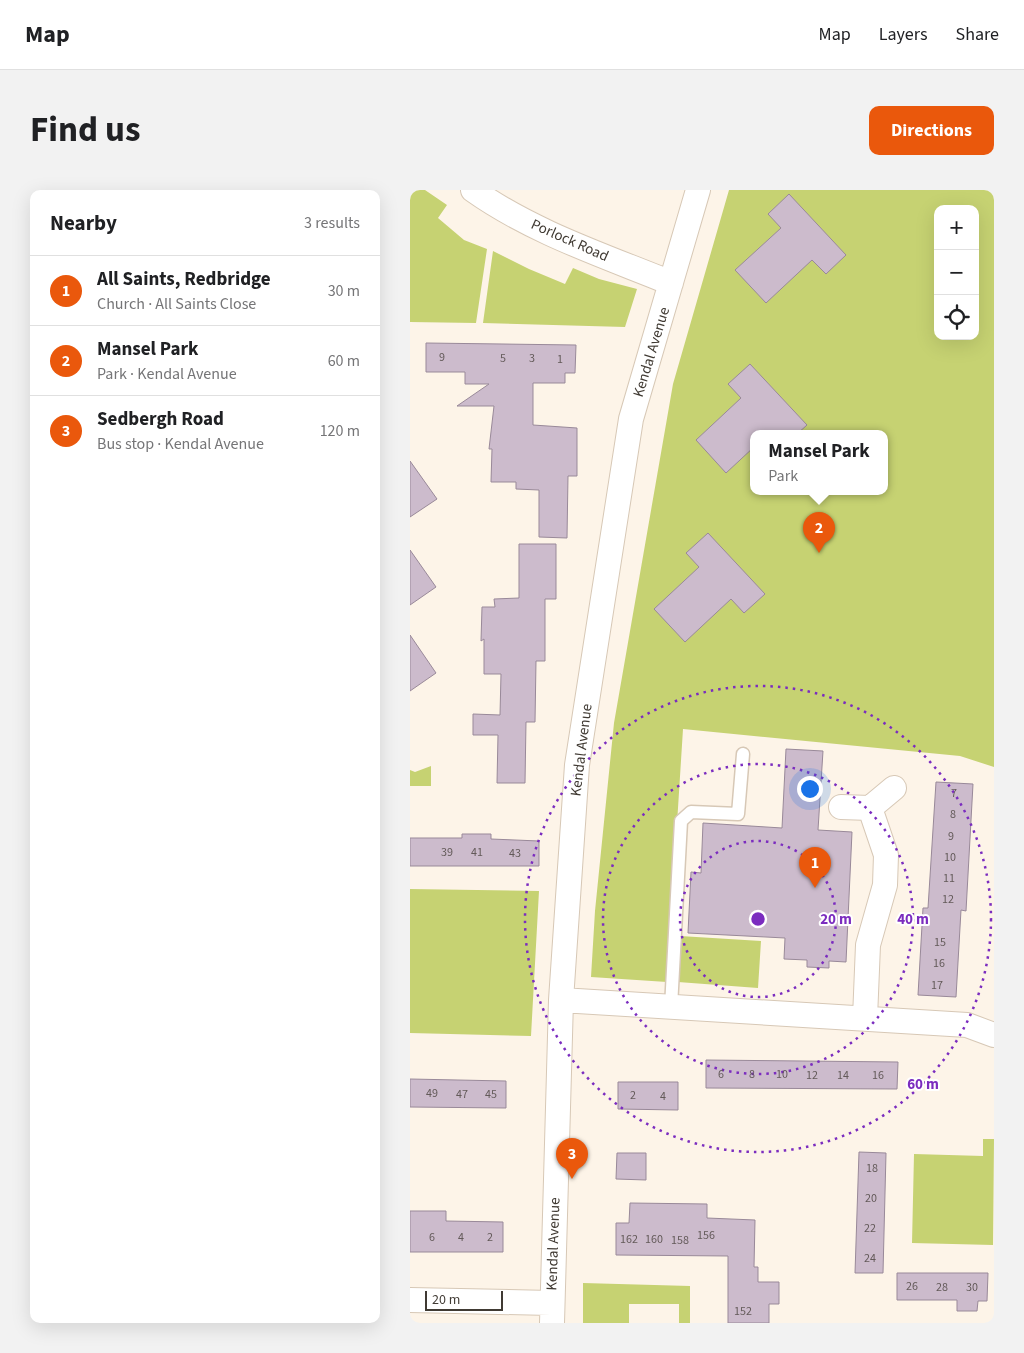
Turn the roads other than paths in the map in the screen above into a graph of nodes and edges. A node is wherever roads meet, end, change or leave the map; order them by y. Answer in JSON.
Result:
{"nodes":[{"id":1,"x":473,"y":190,"type":"edge"},
{"id":2,"x":698,"y":190,"type":"edge"},
{"id":3,"x":671,"y":284,"type":"junction"},
{"id":4,"x":743,"y":754,"type":"dead end"},
{"id":5,"x":894,"y":788,"type":"dead end"},
{"id":6,"x":841,"y":806,"type":"dead end"},
{"id":7,"x":870,"y":808,"type":"junction"},
{"id":8,"x":561,"y":1000,"type":"junction"},
{"id":9,"x":671,"y":1007,"type":"junction"},
{"id":10,"x":865,"y":1018,"type":"junction"},
{"id":11,"x":994,"y":1035,"type":"edge"},
{"id":12,"x":410,"y":1300,"type":"edge"},
{"id":13,"x":552,"y":1313,"type":"edge"}],
"edges":[{"from":1,"to":3,"type":"street","name":"Porlock Road"},
{"from":2,"to":3,"type":"street","name":"Kendal Avenue"},
{"from":3,"to":8,"type":"street","name":"Kendal Avenue"},
{"from":4,"to":9,"type":"lane"},
{"from":5,"to":7,"type":"street"},
{"from":6,"to":7,"type":"street"},
{"from":7,"to":10,"type":"street"},
{"from":8,"to":9,"type":"street"},
{"from":8,"to":13,"type":"street","name":"Kendal Avenue"},
{"from":9,"to":10,"type":"street"},
{"from":10,"to":11,"type":"street"},
{"from":12,"to":13,"type":"street"}]}
